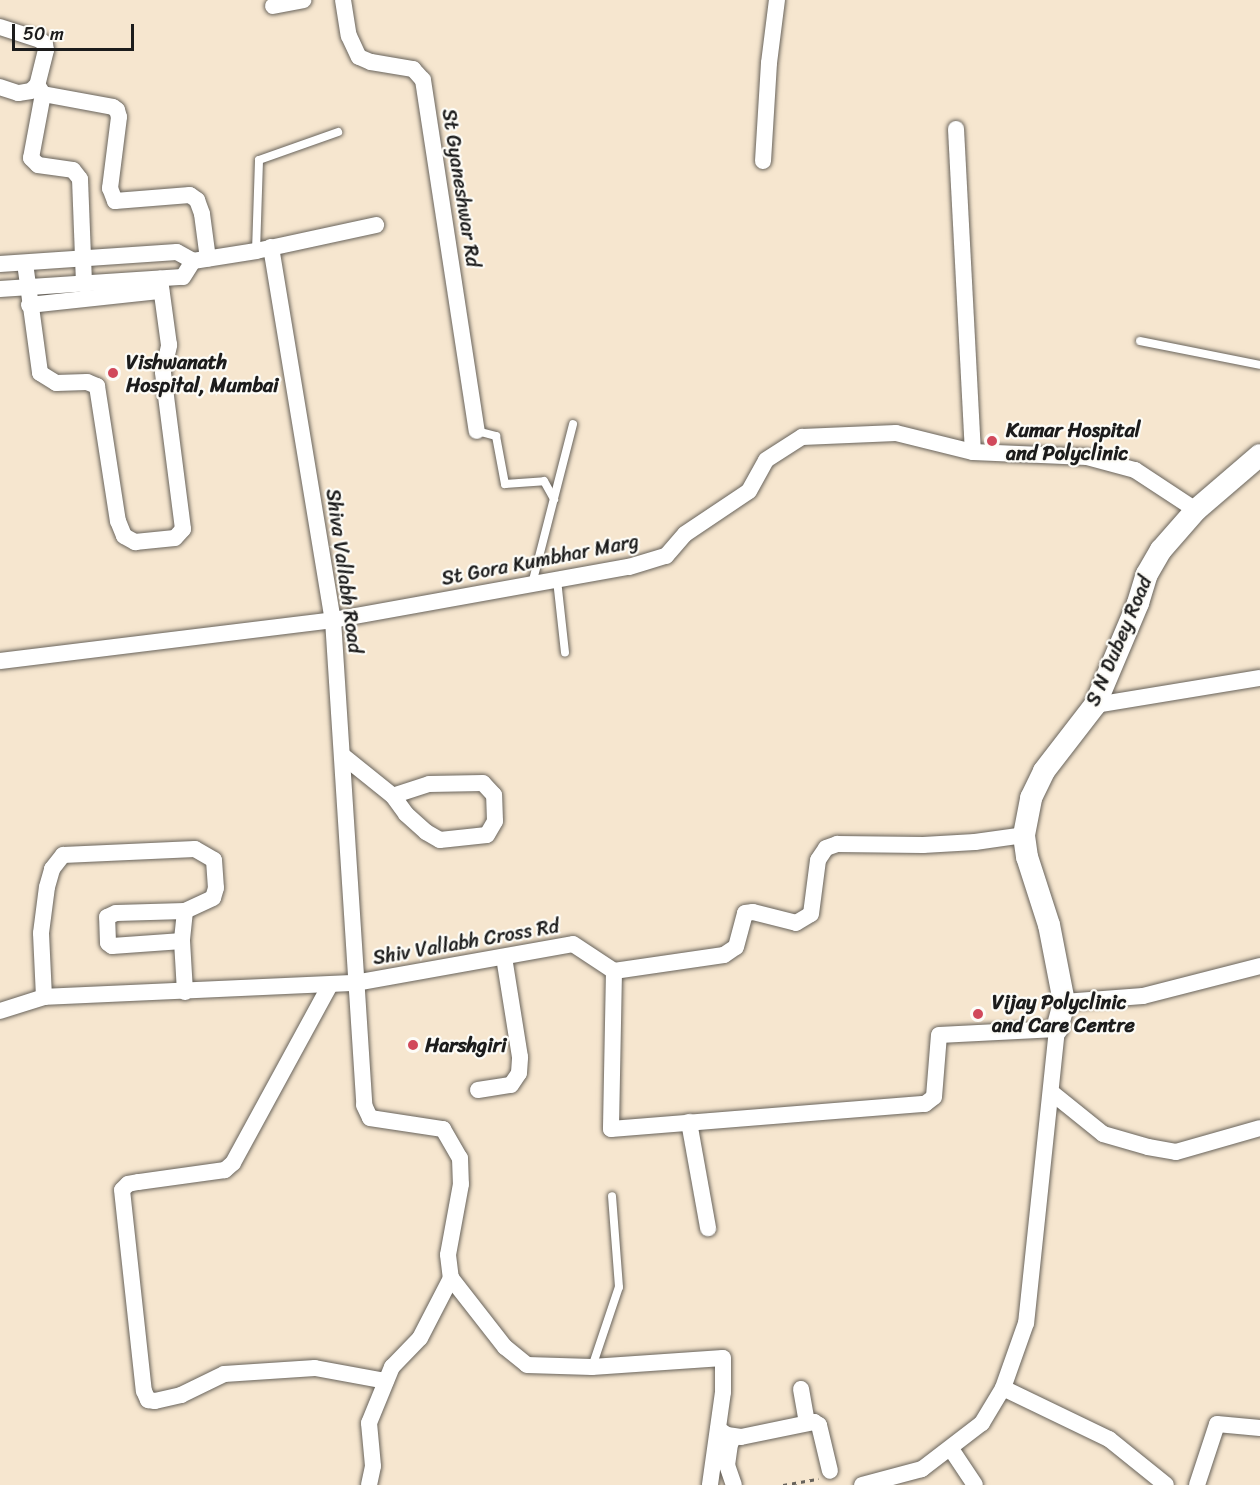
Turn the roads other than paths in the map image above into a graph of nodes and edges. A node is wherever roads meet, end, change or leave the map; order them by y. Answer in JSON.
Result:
{"nodes":[{"id":1,"x":303,"y":0,"type":"edge"},
{"id":2,"x":343,"y":0,"type":"edge"},
{"id":3,"x":777,"y":0,"type":"edge"},
{"id":4,"x":273,"y":6,"type":"dead end"},
{"id":5,"x":0,"y":27,"type":"edge"},
{"id":6,"x":0,"y":87,"type":"edge"},
{"id":7,"x":40,"y":90,"type":"junction"},
{"id":8,"x":956,"y":129,"type":"dead end"},
{"id":9,"x":338,"y":132,"type":"dead end"},
{"id":10,"x":764,"y":161,"type":"dead end"},
{"id":11,"x":376,"y":225,"type":"dead end"},
{"id":12,"x":264,"y":249,"type":"junction"},
{"id":13,"x":82,"y":258,"type":"junction"},
{"id":14,"x":201,"y":260,"type":"junction"},
{"id":15,"x":25,"y":263,"type":"junction"},
{"id":16,"x":0,"y":264,"type":"edge"},
{"id":17,"x":84,"y":285,"type":"junction"},
{"id":18,"x":161,"y":285,"type":"junction"},
{"id":19,"x":27,"y":288,"type":"junction"},
{"id":20,"x":0,"y":289,"type":"edge"},
{"id":21,"x":29,"y":305,"type":"junction"},
{"id":22,"x":1140,"y":341,"type":"dead end"},
{"id":23,"x":1260,"y":365,"type":"edge"},
{"id":24,"x":573,"y":424,"type":"dead end"},
{"id":25,"x":477,"y":431,"type":"joint"},
{"id":26,"x":973,"y":452,"type":"junction"},
{"id":27,"x":1260,"y":455,"type":"edge"},
{"id":28,"x":554,"y":499,"type":"junction"},
{"id":29,"x":1196,"y":510,"type":"junction"},
{"id":30,"x":556,"y":580,"type":"junction"},
{"id":31,"x":532,"y":584,"type":"junction"},
{"id":32,"x":333,"y":620,"type":"junction"},
{"id":33,"x":565,"y":653,"type":"dead end"},
{"id":34,"x":0,"y":661,"type":"edge"},
{"id":35,"x":1260,"y":678,"type":"edge"},
{"id":36,"x":1095,"y":705,"type":"junction"},
{"id":37,"x":342,"y":755,"type":"junction"},
{"id":38,"x":393,"y":796,"type":"junction"},
{"id":39,"x":1024,"y":835,"type":"junction"},
{"id":40,"x":185,"y":911,"type":"junction"},
{"id":41,"x":182,"y":941,"type":"junction"},
{"id":42,"x":504,"y":957,"type":"junction"},
{"id":43,"x":1260,"y":966,"type":"edge"},
{"id":44,"x":614,"y":971,"type":"junction"},
{"id":45,"x":355,"y":983,"type":"junction"},
{"id":46,"x":330,"y":986,"type":"junction"},
{"id":47,"x":185,"y":992,"type":"junction"},
{"id":48,"x":44,"y":997,"type":"junction"},
{"id":49,"x":1064,"y":1002,"type":"junction"},
{"id":50,"x":0,"y":1011,"type":"edge"},
{"id":51,"x":1058,"y":1029,"type":"junction"},
{"id":52,"x":478,"y":1090,"type":"dead end"},
{"id":53,"x":1051,"y":1092,"type":"junction"},
{"id":54,"x":689,"y":1122,"type":"junction"},
{"id":55,"x":1260,"y":1128,"type":"edge"},
{"id":56,"x":612,"y":1196,"type":"dead end"},
{"id":57,"x":708,"y":1228,"type":"dead end"},
{"id":58,"x":451,"y":1278,"type":"junction"},
{"id":59,"x":592,"y":1367,"type":"junction"},
{"id":60,"x":386,"y":1381,"type":"junction"},
{"id":61,"x":1003,"y":1388,"type":"junction"},
{"id":62,"x":801,"y":1389,"type":"dead end"},
{"id":63,"x":807,"y":1422,"type":"junction"},
{"id":64,"x":1260,"y":1428,"type":"edge"},
{"id":65,"x":718,"y":1429,"type":"junction"},
{"id":66,"x":734,"y":1437,"type":"junction"},
{"id":67,"x":951,"y":1449,"type":"junction"},
{"id":68,"x":830,"y":1471,"type":"road end"},
{"id":69,"x":369,"y":1485,"type":"edge"},
{"id":70,"x":710,"y":1485,"type":"edge"},
{"id":71,"x":734,"y":1485,"type":"edge"},
{"id":72,"x":862,"y":1485,"type":"edge"},
{"id":73,"x":975,"y":1485,"type":"edge"},
{"id":74,"x":1166,"y":1485,"type":"edge"},
{"id":75,"x":1197,"y":1485,"type":"edge"}],
"edges":[{"from":1,"to":4,"type":"street"},
{"from":2,"to":25,"type":"street","name":"St Gyaneshwar Rd"},
{"from":3,"to":10,"type":"street"},
{"from":5,"to":7,"type":"street"},
{"from":6,"to":7,"type":"street"},
{"from":7,"to":13,"type":"street"},
{"from":7,"to":14,"type":"street"},
{"from":8,"to":26,"type":"street"},
{"from":9,"to":12,"type":"lane"},
{"from":11,"to":12,"type":"street"},
{"from":12,"to":14,"type":"street"},
{"from":12,"to":32,"type":"street","name":"Shiva Vallabh Road"},
{"from":13,"to":14,"type":"street"},
{"from":13,"to":15,"type":"street"},
{"from":13,"to":17,"type":"street"},
{"from":14,"to":18,"type":"street"},
{"from":15,"to":16,"type":"street"},
{"from":15,"to":19,"type":"street"},
{"from":17,"to":18,"type":"street"},
{"from":17,"to":19,"type":"street"},
{"from":18,"to":21,"type":"street"},
{"from":18,"to":21,"type":"street"},
{"from":19,"to":20,"type":"street"},
{"from":19,"to":21,"type":"street"},
{"from":22,"to":23,"type":"lane"},
{"from":24,"to":28,"type":"lane"},
{"from":25,"to":28,"type":"lane"},
{"from":26,"to":29,"type":"street","name":"St Gora Kumbhar Marg"},
{"from":26,"to":30,"type":"street","name":"St Gora Kumbhar Marg"},
{"from":27,"to":29,"type":"street","name":"S N Dubey Road"},
{"from":28,"to":31,"type":"lane"},
{"from":29,"to":36,"type":"street","name":"S N Dubey Road"},
{"from":30,"to":31,"type":"street","name":"St Gora Kumbhar Marg"},
{"from":30,"to":33,"type":"lane"},
{"from":31,"to":32,"type":"street","name":"St Gora Kumbhar Marg"},
{"from":32,"to":34,"type":"street"},
{"from":32,"to":37,"type":"street","name":"Shiva Vallabh Road"},
{"from":35,"to":36,"type":"street"},
{"from":36,"to":39,"type":"street","name":"S N Dubey Road"},
{"from":37,"to":38,"type":"street"},
{"from":37,"to":45,"type":"street","name":"Shiva Vallabh Road"},
{"from":38,"to":38,"type":"street"},
{"from":39,"to":44,"type":"street"},
{"from":39,"to":49,"type":"street","name":"S N Dubey Road"},
{"from":40,"to":41,"type":"street"},
{"from":40,"to":41,"type":"street"},
{"from":40,"to":48,"type":"street"},
{"from":41,"to":47,"type":"street"},
{"from":42,"to":44,"type":"street","name":"Shiv Vallabh Cross Rd"},
{"from":42,"to":45,"type":"street","name":"Shiv Vallabh Cross Rd"},
{"from":42,"to":52,"type":"street"},
{"from":43,"to":49,"type":"street"},
{"from":44,"to":54,"type":"street"},
{"from":45,"to":46,"type":"street","name":"Shiv Vallabh Cross Rd"},
{"from":45,"to":58,"type":"street","name":"Shiva Vallabh Road"},
{"from":46,"to":47,"type":"street","name":"Shiv Vallabh Cross Rd"},
{"from":46,"to":60,"type":"street"},
{"from":47,"to":48,"type":"street","name":"Shiv Vallabh Cross Rd"},
{"from":48,"to":50,"type":"street","name":"Shiv Vallabh Cross Rd"},
{"from":49,"to":51,"type":"street","name":"S N Dubey Road"},
{"from":51,"to":53,"type":"street"},
{"from":51,"to":54,"type":"street"},
{"from":53,"to":55,"type":"street"},
{"from":53,"to":61,"type":"street"},
{"from":54,"to":57,"type":"street"},
{"from":56,"to":59,"type":"lane"},
{"from":58,"to":59,"type":"street"},
{"from":58,"to":60,"type":"street"},
{"from":59,"to":65,"type":"street"},
{"from":60,"to":69,"type":"street"},
{"from":61,"to":67,"type":"street"},
{"from":61,"to":74,"type":"street"},
{"from":62,"to":63,"type":"street"},
{"from":63,"to":66,"type":"street"},
{"from":63,"to":68,"type":"street"},
{"from":64,"to":75,"type":"street"},
{"from":65,"to":66,"type":"street"},
{"from":65,"to":70,"type":"street"},
{"from":66,"to":71,"type":"street"},
{"from":67,"to":72,"type":"street"},
{"from":67,"to":73,"type":"street"}]}
